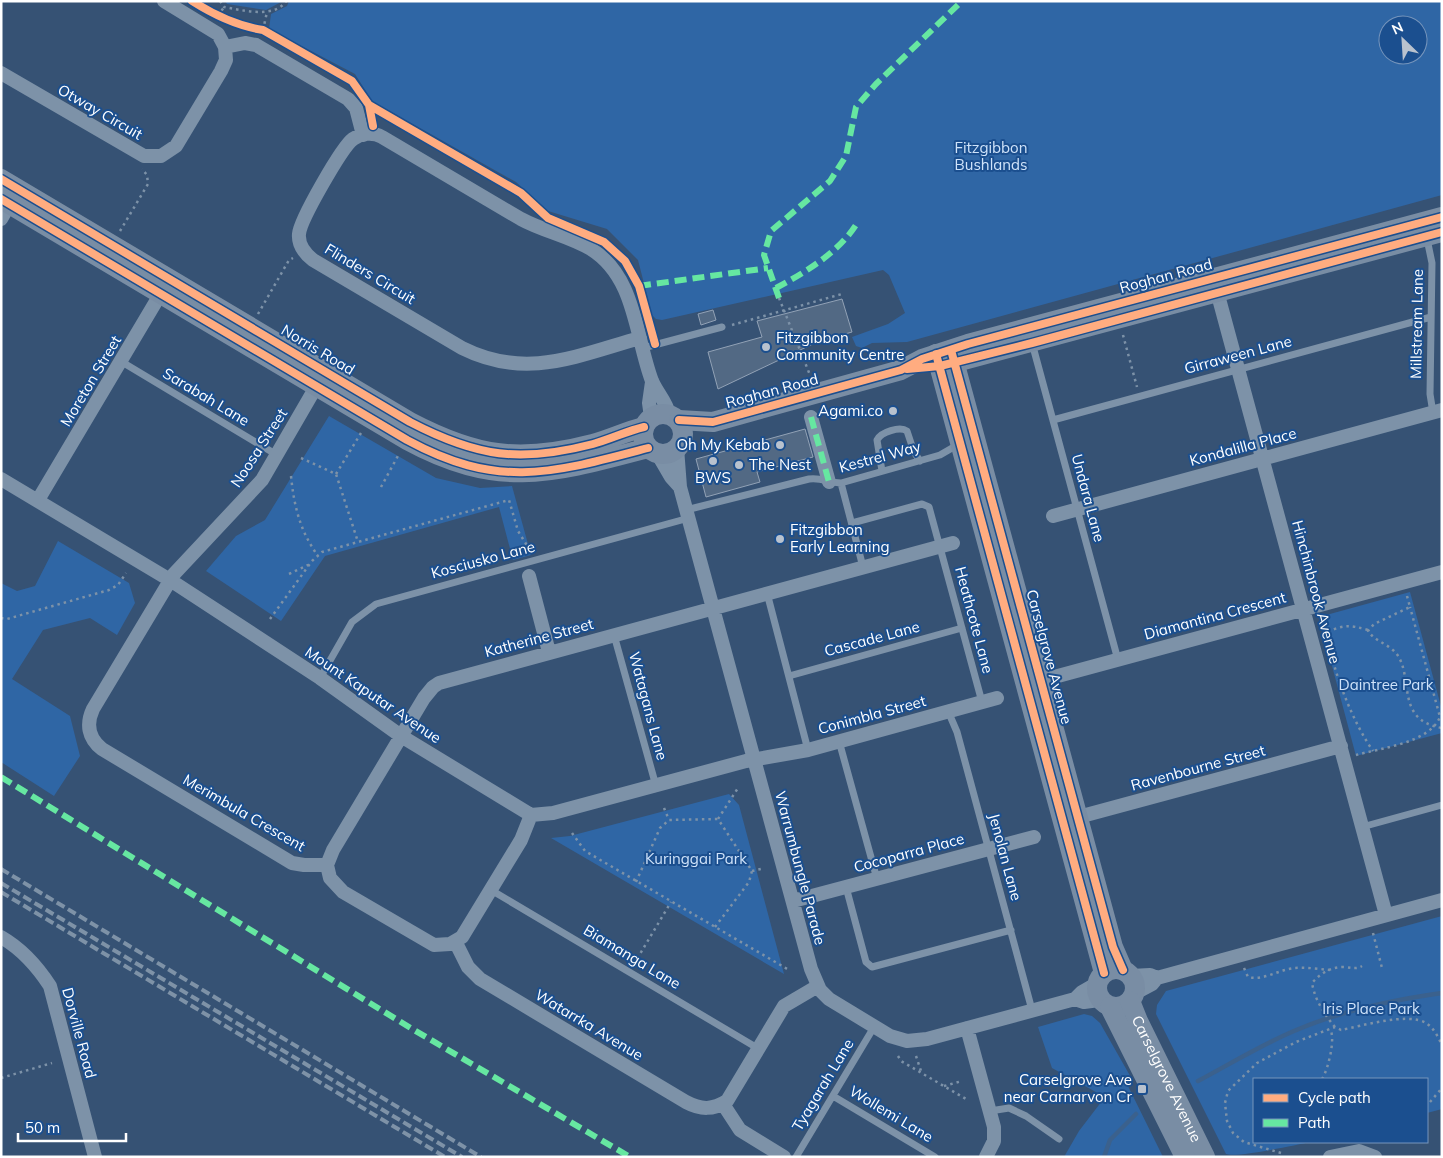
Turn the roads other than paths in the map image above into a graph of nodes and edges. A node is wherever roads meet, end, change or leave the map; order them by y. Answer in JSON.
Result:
{"nodes":[{"id":1,"x":164,"y":1,"type":"edge"},
{"id":2,"x":225,"y":47,"type":"junction"},
{"id":3,"x":1,"y":73,"type":"edge"},
{"id":4,"x":363,"y":134,"type":"junction"},
{"id":5,"x":1,"y":179,"type":"edge"},
{"id":6,"x":8,"y":203,"type":"edge"},
{"id":7,"x":1442,"y":216,"type":"edge"},
{"id":8,"x":1434,"y":234,"type":"edge"},
{"id":9,"x":1216,"y":285,"type":"junction"},
{"id":10,"x":165,"y":286,"type":"junction"},
{"id":11,"x":1431,"y":317,"type":"junction"},
{"id":12,"x":725,"y":326,"type":"road end"},
{"id":13,"x":642,"y":343,"type":"junction"},
{"id":14,"x":1032,"y":343,"type":"junction"},
{"id":15,"x":945,"y":358,"type":"junction"},
{"id":16,"x":122,"y":362,"type":"junction"},
{"id":17,"x":1238,"y":369,"type":"junction"},
{"id":18,"x":321,"y":378,"type":"junction"},
{"id":19,"x":1437,"y":412,"type":"edge"},
{"id":20,"x":811,"y":417,"type":"dead end"},
{"id":21,"x":1053,"y":420,"type":"junction"},
{"id":22,"x":667,"y":428,"type":"junction"},
{"id":23,"x":961,"y":443,"type":"junction"},
{"id":24,"x":653,"y":450,"type":"junction"},
{"id":25,"x":277,"y":455,"type":"junction"},
{"id":26,"x":1263,"y":459,"type":"junction"},
{"id":27,"x":920,"y":461,"type":"junction"},
{"id":28,"x":882,"y":472,"type":"junction"},
{"id":29,"x":1,"y":479,"type":"edge"},
{"id":30,"x":835,"y":483,"type":"junction"},
{"id":31,"x":680,"y":487,"type":"junction"},
{"id":32,"x":38,"y":500,"type":"junction"},
{"id":33,"x":1077,"y":509,"type":"junction"},
{"id":34,"x":688,"y":514,"type":"junction"},
{"id":35,"x":1053,"y":516,"type":"dead end"},
{"id":36,"x":852,"y":524,"type":"junction"},
{"id":37,"x":946,"y":545,"type":"junction"},
{"id":38,"x":863,"y":567,"type":"junction"},
{"id":39,"x":527,"y":569,"type":"junction"},
{"id":40,"x":1442,"y":572,"type":"edge"},
{"id":41,"x":170,"y":580,"type":"junction"},
{"id":42,"x":767,"y":594,"type":"junction"},
{"id":43,"x":713,"y":608,"type":"junction"},
{"id":44,"x":1304,"y":609,"type":"junction"},
{"id":45,"x":962,"y":628,"type":"junction"},
{"id":46,"x":614,"y":634,"type":"junction"},
{"id":47,"x":550,"y":652,"type":"junction"},
{"id":48,"x":1118,"y":660,"type":"junction"},
{"id":49,"x":789,"y":676,"type":"junction"},
{"id":50,"x":320,"y":678,"type":"junction"},
{"id":51,"x":1034,"y":683,"type":"junction"},
{"id":52,"x":997,"y":698,"type":"dead end"},
{"id":53,"x":982,"y":702,"type":"junction"},
{"id":54,"x":948,"y":711,"type":"junction"},
{"id":55,"x":401,"y":736,"type":"junction"},
{"id":56,"x":839,"y":741,"type":"junction"},
{"id":57,"x":1341,"y":746,"type":"junction"},
{"id":58,"x":808,"y":750,"type":"junction"},
{"id":59,"x":754,"y":759,"type":"junction"},
{"id":60,"x":656,"y":786,"type":"junction"},
{"id":61,"x":1442,"y":806,"type":"edge"},
{"id":62,"x":530,"y":815,"type":"junction"},
{"id":63,"x":1071,"y":819,"type":"junction"},
{"id":64,"x":1362,"y":827,"type":"junction"},
{"id":65,"x":1034,"y":837,"type":"dead end"},
{"id":66,"x":989,"y":849,"type":"junction"},
{"id":67,"x":328,"y":865,"type":"junction"},
{"id":68,"x":877,"y":879,"type":"junction"},
{"id":69,"x":846,"y":887,"type":"junction"},
{"id":70,"x":491,"y":890,"type":"junction"},
{"id":71,"x":1442,"y":900,"type":"edge"},
{"id":72,"x":793,"y":901,"type":"junction"},
{"id":73,"x":1386,"y":915,"type":"junction"},
{"id":74,"x":1010,"y":930,"type":"junction"},
{"id":75,"x":1,"y":937,"type":"edge"},
{"id":76,"x":456,"y":943,"type":"junction"},
{"id":77,"x":1130,"y":985,"type":"junction"},
{"id":78,"x":818,"y":986,"type":"junction"},
{"id":79,"x":1102,"y":991,"type":"junction"},
{"id":80,"x":1032,"y":1010,"type":"junction"},
{"id":81,"x":874,"y":1027,"type":"junction"},
{"id":82,"x":967,"y":1028,"type":"junction"},
{"id":83,"x":759,"y":1049,"type":"junction"},
{"id":84,"x":833,"y":1096,"type":"junction"},
{"id":85,"x":723,"y":1104,"type":"junction"},
{"id":86,"x":990,"y":1111,"type":"junction"},
{"id":87,"x":1059,"y":1138,"type":"dead end"},
{"id":88,"x":95,"y":1157,"type":"edge"},
{"id":89,"x":784,"y":1157,"type":"edge"},
{"id":90,"x":796,"y":1157,"type":"edge"},
{"id":91,"x":935,"y":1157,"type":"edge"},
{"id":92,"x":986,"y":1157,"type":"edge"},
{"id":93,"x":1185,"y":1157,"type":"edge"},
{"id":94,"x":1205,"y":1157,"type":"edge"},
{"id":95,"x":1330,"y":1157,"type":"edge"},
{"id":96,"x":1374,"y":1157,"type":"edge"}],
"edges":[{"from":1,"to":2,"type":"street"},
{"from":2,"to":3,"type":"street","name":"Otway Circuit"},
{"from":2,"to":4,"type":"street"},
{"from":4,"to":13,"type":"street"},
{"from":4,"to":13,"type":"street","name":"Flinders Circuit"},
{"from":5,"to":6,"type":"main road","name":"Norris Road"},
{"from":6,"to":10,"type":"main road","name":"Norris Road"},
{"from":7,"to":9,"type":"main road","name":"Roghan Road"},
{"from":8,"to":9,"type":"main road","name":"Roghan Road"},
{"from":8,"to":11,"type":"lane","name":"Millstream Lane"},
{"from":9,"to":14,"type":"main road","name":"Roghan Road"},
{"from":9,"to":15,"type":"main road","name":"Roghan Road"},
{"from":9,"to":17,"type":"street","name":"Hinchinbrook Avenue"},
{"from":10,"to":16,"type":"street","name":"Moreton Street"},
{"from":10,"to":18,"type":"main road","name":"Norris Road"},
{"from":11,"to":17,"type":"lane","name":"Girraween Lane"},
{"from":11,"to":19,"type":"lane","name":"Millstream Lane"},
{"from":12,"to":13,"type":"lane"},
{"from":13,"to":22,"type":"street"},
{"from":14,"to":15,"type":"main road","name":"Roghan Road"},
{"from":14,"to":21,"type":"lane","name":"Undara Lane"},
{"from":15,"to":22,"type":"main road","name":"Roghan Road"},
{"from":15,"to":23,"type":"main road","name":"Carselgrove Avenue"},
{"from":15,"to":51,"type":"main road","name":"Carselgrove Avenue"},
{"from":16,"to":25,"type":"lane","name":"Sarabah Lane"},
{"from":16,"to":32,"type":"street","name":"Moreton Street"},
{"from":17,"to":21,"type":"lane","name":"Girraween Lane"},
{"from":17,"to":26,"type":"street","name":"Hinchinbrook Avenue"},
{"from":18,"to":22,"type":"main road","name":"Norris Road"},
{"from":18,"to":24,"type":"main road","name":"Norris Road"},
{"from":18,"to":25,"type":"street","name":"Noosa Street"},
{"from":19,"to":26,"type":"street","name":"Kondalilla Place"},
{"from":20,"to":30,"type":"street"},
{"from":21,"to":33,"type":"lane","name":"Undara Lane"},
{"from":22,"to":24,"type":"main road"},
{"from":22,"to":24,"type":"main road","name":"Norris Road"},
{"from":22,"to":31,"type":"street","name":"Warrumbungle Parade"},
{"from":23,"to":27,"type":"lane","name":"Kestrel Way"},
{"from":23,"to":51,"type":"main road","name":"Carselgrove Avenue"},
{"from":24,"to":31,"type":"street","name":"Warrumbungle Parade"},
{"from":25,"to":41,"type":"street","name":"Noosa Street"},
{"from":26,"to":33,"type":"street","name":"Kondalilla Place"},
{"from":26,"to":44,"type":"street","name":"Hinchinbrook Avenue"},
{"from":27,"to":28,"type":"lane","name":"Kestrel Way"},
{"from":27,"to":28,"type":"lane"},
{"from":28,"to":30,"type":"lane","name":"Kestrel Way"},
{"from":29,"to":32,"type":"street","name":"Mount Kaputar Avenue"},
{"from":30,"to":34,"type":"lane","name":"Kestrel Way"},
{"from":30,"to":36,"type":"lane"},
{"from":31,"to":34,"type":"street","name":"Warrumbungle Parade"},
{"from":32,"to":41,"type":"street","name":"Mount Kaputar Avenue"},
{"from":33,"to":35,"type":"street","name":"Kondalilla Place"},
{"from":33,"to":48,"type":"lane","name":"Undara Lane"},
{"from":34,"to":39,"type":"lane","name":"Kosciusko Lane"},
{"from":34,"to":43,"type":"street","name":"Warrumbungle Parade"},
{"from":36,"to":37,"type":"lane","name":"Heathcote Lane"},
{"from":36,"to":38,"type":"lane"},
{"from":37,"to":38,"type":"street","name":"Katherine Street"},
{"from":37,"to":45,"type":"lane","name":"Heathcote Lane"},
{"from":38,"to":42,"type":"street","name":"Katherine Street"},
{"from":39,"to":47,"type":"street"},
{"from":39,"to":50,"type":"lane","name":"Kosciusko Lane"},
{"from":40,"to":44,"type":"street","name":"Diamantina Crescent"},
{"from":41,"to":50,"type":"street","name":"Mount Kaputar Avenue"},
{"from":41,"to":67,"type":"street","name":"Merimbula Crescent"},
{"from":42,"to":43,"type":"street","name":"Katherine Street"},
{"from":42,"to":49,"type":"lane"},
{"from":43,"to":46,"type":"street","name":"Katherine Street"},
{"from":43,"to":59,"type":"street","name":"Warrumbungle Parade"},
{"from":44,"to":48,"type":"street","name":"Diamantina Crescent"},
{"from":44,"to":57,"type":"street","name":"Hinchinbrook Avenue"},
{"from":45,"to":49,"type":"lane","name":"Cascade Lane"},
{"from":45,"to":53,"type":"lane","name":"Heathcote Lane"},
{"from":46,"to":47,"type":"street","name":"Katherine Street"},
{"from":46,"to":60,"type":"lane","name":"Watagans Lane"},
{"from":47,"to":55,"type":"street","name":"Katherine Street"},
{"from":48,"to":51,"type":"street","name":"Diamantina Crescent"},
{"from":49,"to":58,"type":"lane"},
{"from":50,"to":55,"type":"street","name":"Mount Kaputar Avenue"},
{"from":51,"to":63,"type":"main road","name":"Carselgrove Avenue"},
{"from":52,"to":53,"type":"street","name":"Conimbla Street"},
{"from":53,"to":54,"type":"street","name":"Conimbla Street"},
{"from":54,"to":56,"type":"street","name":"Conimbla Street"},
{"from":54,"to":66,"type":"lane","name":"Jenolan Lane"},
{"from":55,"to":62,"type":"street","name":"Mount Kaputar Avenue"},
{"from":55,"to":67,"type":"street","name":"Katherine Street"},
{"from":56,"to":58,"type":"street","name":"Conimbla Street"},
{"from":56,"to":68,"type":"lane"},
{"from":57,"to":63,"type":"street","name":"Ravenbourne Street"},
{"from":57,"to":64,"type":"street","name":"Hinchinbrook Avenue"},
{"from":58,"to":59,"type":"street","name":"Conimbla Street"},
{"from":59,"to":60,"type":"street"},
{"from":59,"to":72,"type":"street","name":"Warrumbungle Parade"},
{"from":60,"to":62,"type":"street"},
{"from":61,"to":64,"type":"lane"},
{"from":62,"to":70,"type":"street"},
{"from":63,"to":77,"type":"main road","name":"Carselgrove Avenue"},
{"from":63,"to":79,"type":"main road","name":"Carselgrove Avenue"},
{"from":64,"to":73,"type":"street","name":"Hinchinbrook Avenue"},
{"from":65,"to":66,"type":"street","name":"Cocoparra Place"},
{"from":66,"to":68,"type":"street","name":"Cocoparra Place"},
{"from":66,"to":74,"type":"lane","name":"Jenolan Lane"},
{"from":67,"to":76,"type":"street"},
{"from":68,"to":69,"type":"street","name":"Cocoparra Place"},
{"from":69,"to":72,"type":"street","name":"Cocoparra Place"},
{"from":69,"to":74,"type":"lane"},
{"from":70,"to":76,"type":"street"},
{"from":70,"to":83,"type":"lane","name":"Biamanga Lane"},
{"from":71,"to":73,"type":"street"},
{"from":72,"to":78,"type":"street","name":"Warrumbungle Parade"},
{"from":73,"to":77,"type":"street"},
{"from":74,"to":80,"type":"lane","name":"Jenolan Lane"},
{"from":75,"to":88,"type":"street","name":"Dorville Road"},
{"from":76,"to":85,"type":"street","name":"Watarrka Avenue"},
{"from":77,"to":79,"type":"main road"},
{"from":77,"to":79,"type":"main road"},
{"from":77,"to":94,"type":"main road","name":"Carselgrove Avenue"},
{"from":78,"to":81,"type":"street","name":"Warrumbungle Parade"},
{"from":78,"to":83,"type":"street"},
{"from":79,"to":80,"type":"street","name":"Warrumbungle Parade"},
{"from":79,"to":93,"type":"main road","name":"Carselgrove Avenue"},
{"from":80,"to":82,"type":"street","name":"Warrumbungle Parade"},
{"from":81,"to":82,"type":"street","name":"Warrumbungle Parade"},
{"from":81,"to":84,"type":"lane","name":"Tyagarah Lane"},
{"from":82,"to":86,"type":"street"},
{"from":83,"to":85,"type":"street"},
{"from":84,"to":90,"type":"lane","name":"Tyagarah Lane"},
{"from":84,"to":91,"type":"lane","name":"Wollemi Lane"},
{"from":85,"to":89,"type":"street"},
{"from":86,"to":87,"type":"lane"},
{"from":86,"to":92,"type":"street"},
{"from":95,"to":96,"type":"street"}]}
